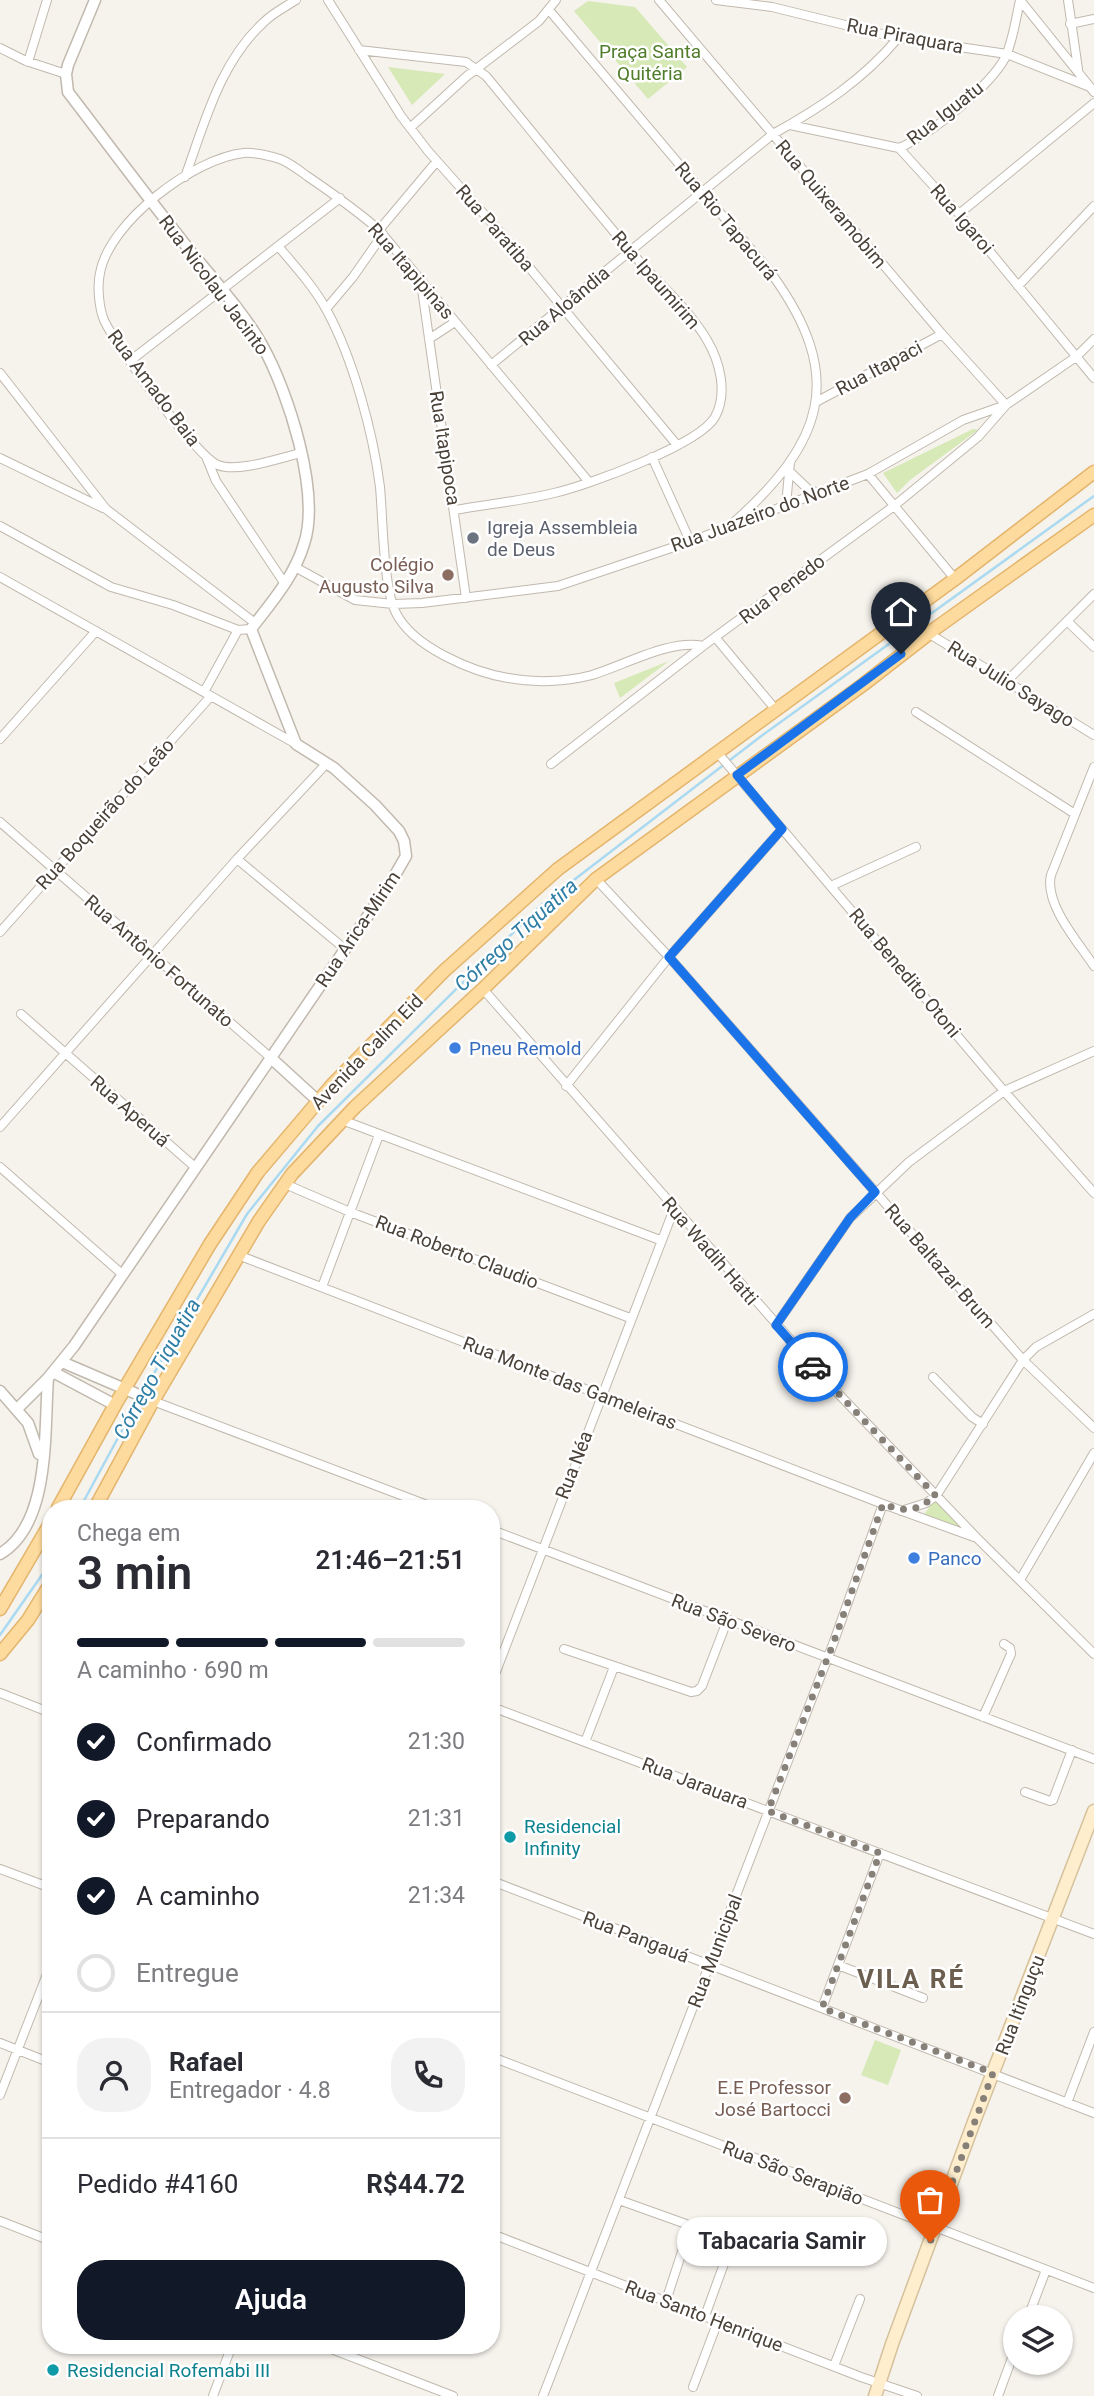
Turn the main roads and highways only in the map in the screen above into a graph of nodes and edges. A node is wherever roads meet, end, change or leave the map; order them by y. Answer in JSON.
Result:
{"nodes":[{"id":1,"x":1094,"y":472,"type":"edge"},
{"id":2,"x":1094,"y":515,"type":"edge"},
{"id":3,"x":63,"y":1500,"type":"edge"},
{"id":4,"x":99,"y":1500,"type":"edge"},
{"id":5,"x":42,"y":1540,"type":"edge"},
{"id":6,"x":42,"y":1597,"type":"edge"},
{"id":7,"x":0,"y":1609,"type":"edge"},
{"id":8,"x":0,"y":1654,"type":"edge"},
{"id":9,"x":1094,"y":1811,"type":"edge"},
{"id":10,"x":875,"y":2396,"type":"edge"}],
"edges":[{"from":1,"to":3,"type":"main road","name":"Avenida Calim Eid"},
{"from":2,"to":4,"type":"main road","name":"Avenida Calim Eid"},
{"from":5,"to":7,"type":"main road"},
{"from":6,"to":8,"type":"main road"},
{"from":9,"to":10,"type":"main road","name":"Rua Itinguçu"}]}
